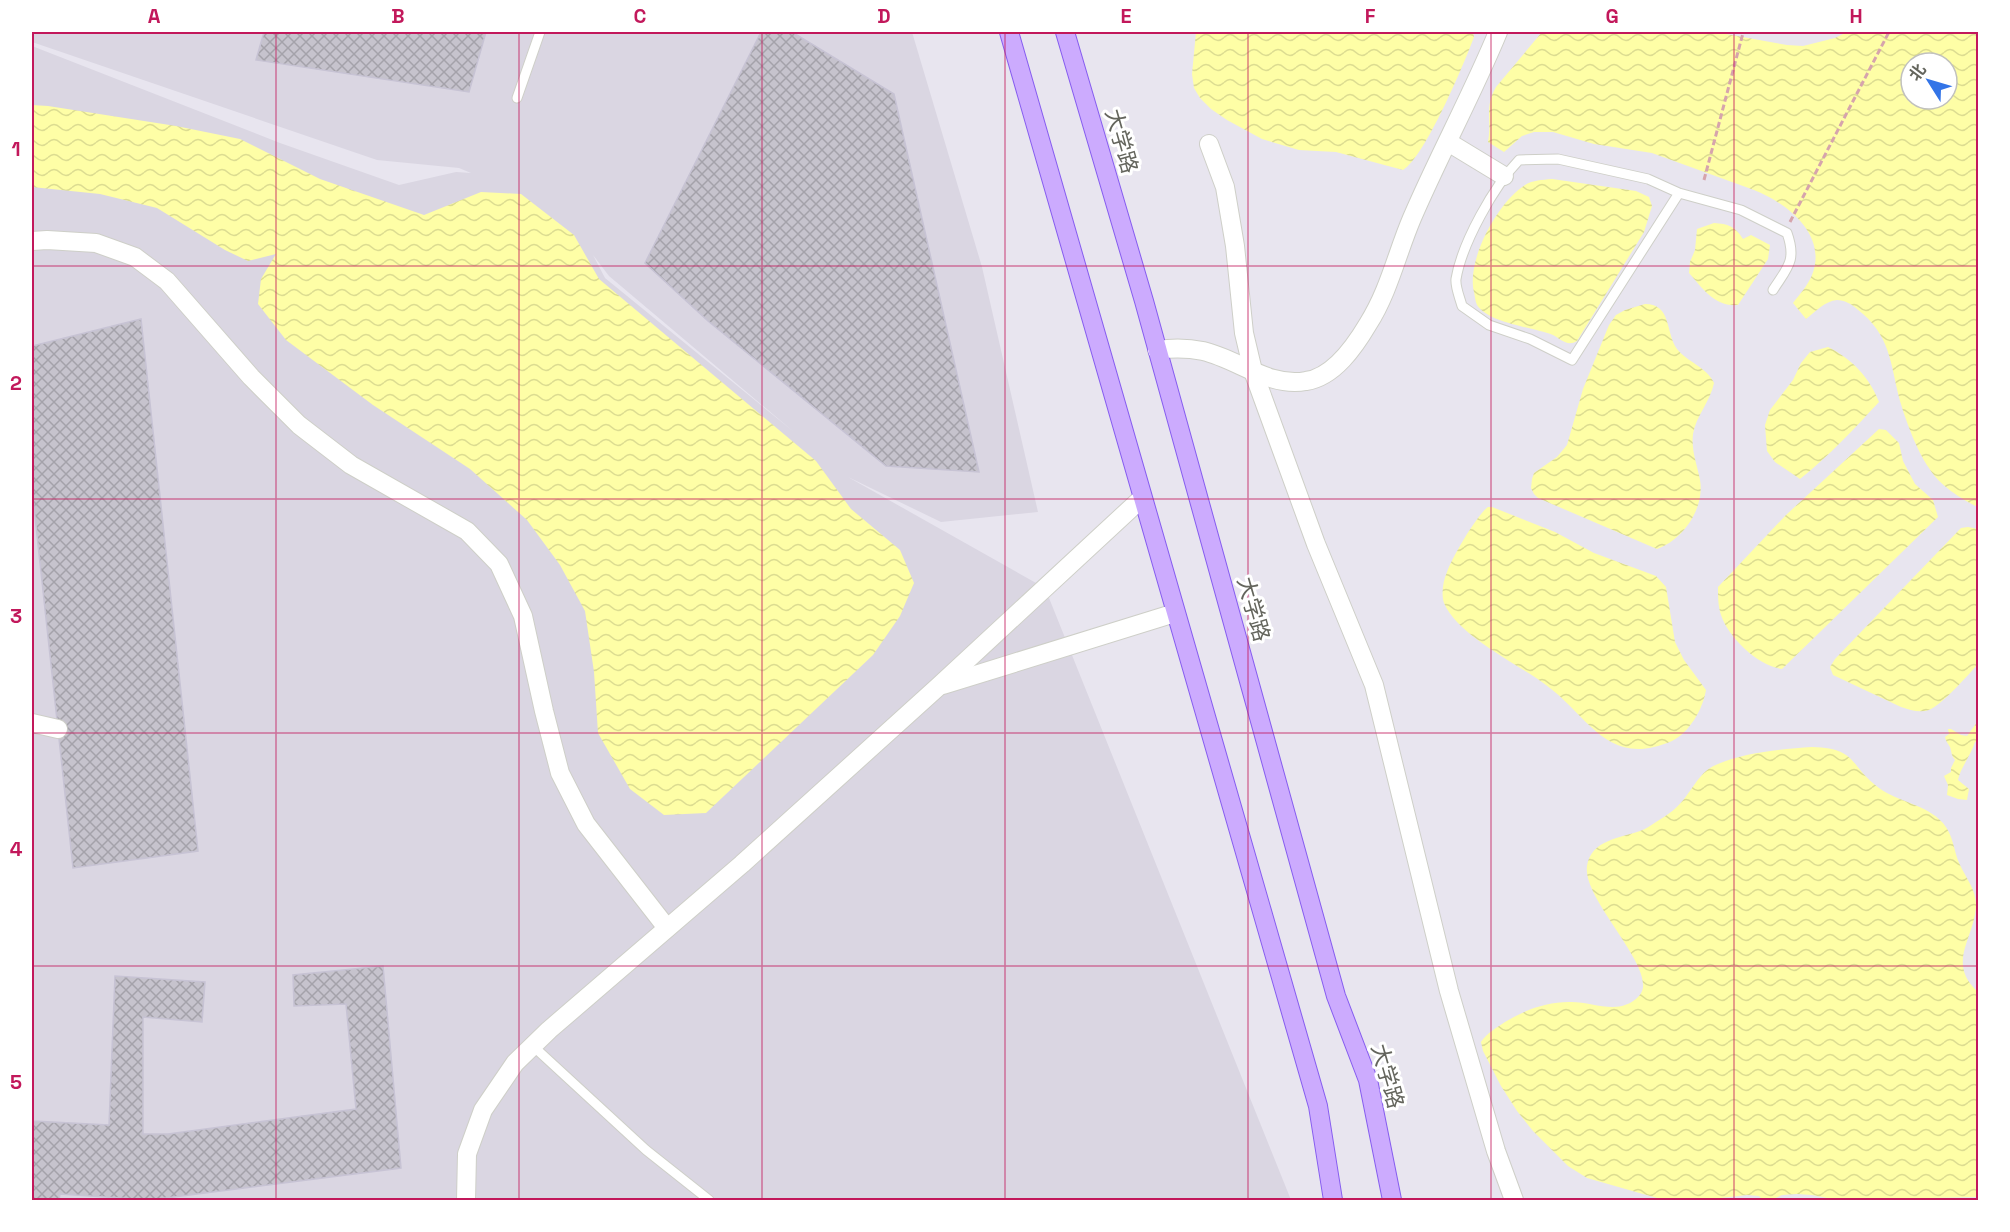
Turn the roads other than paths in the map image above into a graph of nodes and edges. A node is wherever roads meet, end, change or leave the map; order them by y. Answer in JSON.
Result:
{"nodes":[{"id":1,"x":540,"y":32,"type":"edge"},
{"id":2,"x":1008,"y":32,"type":"edge"},
{"id":3,"x":1065,"y":32,"type":"edge"},
{"id":4,"x":1498,"y":32,"type":"edge"},
{"id":5,"x":517,"y":98,"type":"dead end"},
{"id":6,"x":1448,"y":142,"type":"junction"},
{"id":7,"x":1209,"y":144,"type":"dead end"},
{"id":8,"x":1504,"y":176,"type":"junction"},
{"id":9,"x":1679,"y":193,"type":"junction"},
{"id":10,"x":32,"y":241,"type":"edge"},
{"id":11,"x":1773,"y":290,"type":"dead end"},
{"id":12,"x":1157,"y":350,"type":"junction"},
{"id":13,"x":1253,"y":371,"type":"junction"},
{"id":14,"x":1142,"y":498,"type":"junction"},
{"id":15,"x":1175,"y":613,"type":"junction"},
{"id":16,"x":939,"y":686,"type":"junction"},
{"id":17,"x":32,"y":723,"type":"edge"},
{"id":18,"x":58,"y":729,"type":"dead end"},
{"id":19,"x":668,"y":928,"type":"junction"},
{"id":20,"x":533,"y":1046,"type":"junction"},
{"id":21,"x":466,"y":1200,"type":"edge"},
{"id":22,"x":709,"y":1200,"type":"edge"},
{"id":23,"x":1333,"y":1200,"type":"edge"},
{"id":24,"x":1392,"y":1200,"type":"edge"},
{"id":25,"x":1514,"y":1200,"type":"edge"}],
"edges":[{"from":1,"to":5,"type":"lane"},
{"from":2,"to":14,"type":"main road"},
{"from":3,"to":12,"type":"main road","name":"大学路"},
{"from":4,"to":6,"type":"street"},
{"from":6,"to":8,"type":"street"},
{"from":6,"to":13,"type":"street"},
{"from":7,"to":13,"type":"street"},
{"from":8,"to":9,"type":"lane"},
{"from":8,"to":9,"type":"lane"},
{"from":9,"to":11,"type":"lane"},
{"from":10,"to":19,"type":"street"},
{"from":12,"to":13,"type":"street"},
{"from":12,"to":24,"type":"main road","name":"大学路"},
{"from":13,"to":25,"type":"street"},
{"from":14,"to":15,"type":"main road"},
{"from":14,"to":16,"type":"street"},
{"from":15,"to":16,"type":"street"},
{"from":15,"to":23,"type":"main road"},
{"from":16,"to":19,"type":"street"},
{"from":17,"to":18,"type":"street"},
{"from":19,"to":20,"type":"street"},
{"from":20,"to":21,"type":"street"},
{"from":20,"to":22,"type":"lane"}]}
